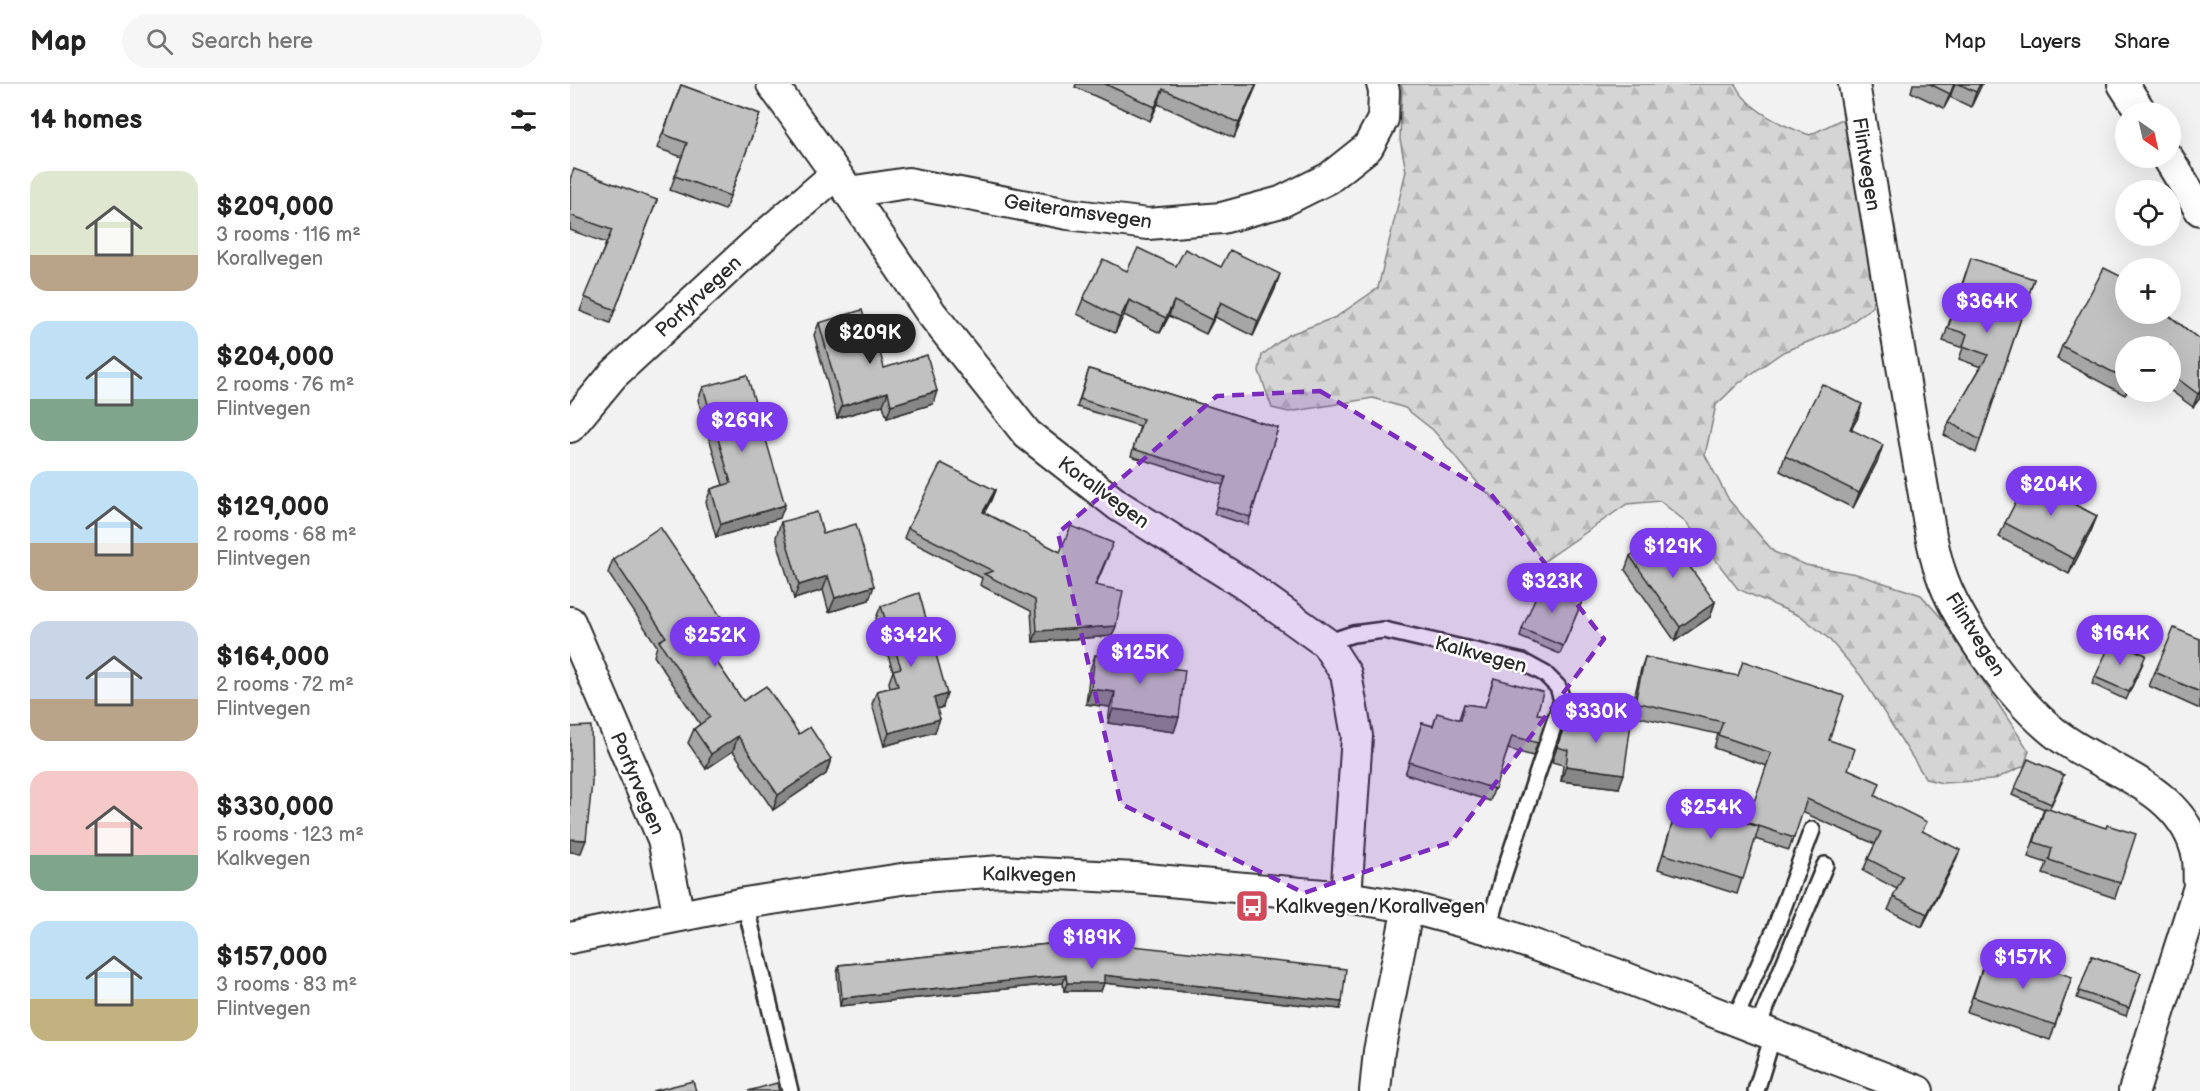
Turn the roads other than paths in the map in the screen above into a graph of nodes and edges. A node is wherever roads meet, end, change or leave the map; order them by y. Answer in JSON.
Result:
{"nodes":[{"id":1,"x":772,"y":84,"type":"edge"},
{"id":2,"x":1382,"y":84,"type":"edge"},
{"id":3,"x":1854,"y":84,"type":"edge"},
{"id":4,"x":2123,"y":84,"type":"edge"},
{"id":5,"x":2135,"y":102,"type":"edge"},
{"id":6,"x":2174,"y":168,"type":"edge"},
{"id":7,"x":842,"y":183,"type":"junction"},
{"id":8,"x":2200,"y":210,"type":"edge"},
{"id":9,"x":570,"y":427,"type":"edge"},
{"id":10,"x":570,"y":622,"type":"edge"},
{"id":11,"x":1326,"y":643,"type":"junction"},
{"id":12,"x":1812,"y":830,"type":"dead end"},
{"id":13,"x":1825,"y":865,"type":"dead end"},
{"id":14,"x":1346,"y":897,"type":"junction"},
{"id":15,"x":745,"y":903,"type":"junction"},
{"id":16,"x":1408,"y":907,"type":"junction"},
{"id":17,"x":680,"y":916,"type":"junction"},
{"id":18,"x":1489,"y":929,"type":"junction"},
{"id":19,"x":570,"y":938,"type":"edge"},
{"id":20,"x":1755,"y":1028,"type":"junction"},
{"id":21,"x":790,"y":1091,"type":"edge"},
{"id":22,"x":1375,"y":1091,"type":"edge"},
{"id":23,"x":1756,"y":1091,"type":"edge"},
{"id":24,"x":1918,"y":1091,"type":"edge"},
{"id":25,"x":2134,"y":1091,"type":"edge"}],
"edges":[{"from":1,"to":7,"type":"street","name":"Korallvegen"},
{"from":2,"to":7,"type":"street","name":"Geiteramsvegen"},
{"from":3,"to":25,"type":"street","name":"Flintvegen"},
{"from":4,"to":5,"type":"street"},
{"from":6,"to":8,"type":"street"},
{"from":7,"to":9,"type":"street","name":"Porfyrvegen"},
{"from":7,"to":11,"type":"street","name":"Korallvegen"},
{"from":10,"to":17,"type":"street","name":"Porfyrvegen"},
{"from":11,"to":14,"type":"street","name":"Korallvegen"},
{"from":11,"to":18,"type":"lane","name":"Kalkvegen"},
{"from":12,"to":20,"type":"lane"},
{"from":13,"to":20,"type":"lane"},
{"from":14,"to":15,"type":"street","name":"Kalkvegen"},
{"from":14,"to":16,"type":"street","name":"Kalkvegen"},
{"from":15,"to":17,"type":"street","name":"Kalkvegen"},
{"from":15,"to":21,"type":"lane"},
{"from":16,"to":18,"type":"street","name":"Kalkvegen"},
{"from":16,"to":22,"type":"street"},
{"from":17,"to":19,"type":"street","name":"Kalkvegen"},
{"from":18,"to":20,"type":"street","name":"Kalkvegen"},
{"from":20,"to":23,"type":"lane"},
{"from":20,"to":24,"type":"street","name":"Kalkvegen"}]}
